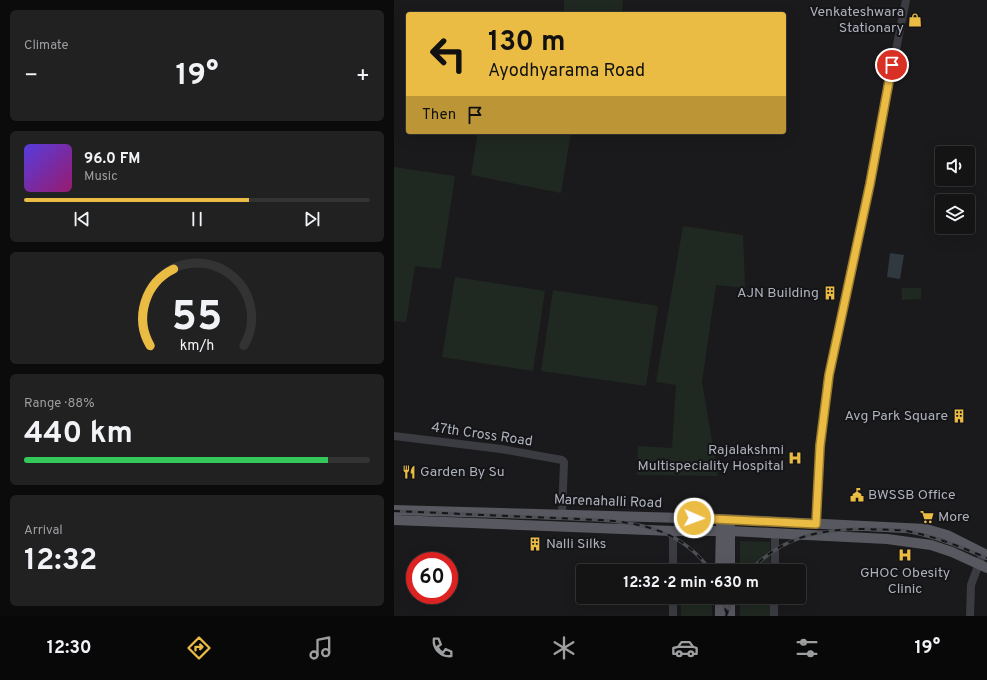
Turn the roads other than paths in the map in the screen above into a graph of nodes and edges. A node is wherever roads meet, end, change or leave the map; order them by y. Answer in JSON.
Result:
{"nodes":[{"id":1,"x":906,"y":0,"type":"edge"},
{"id":2,"x":394,"y":436,"type":"edge"},
{"id":3,"x":394,"y":510,"type":"edge"},
{"id":4,"x":562,"y":515,"type":"junction"},
{"id":5,"x":726,"y":519,"type":"junction"},
{"id":6,"x":394,"y":520,"type":"edge"},
{"id":7,"x":816,"y":524,"type":"junction"},
{"id":8,"x":673,"y":531,"type":"junction"},
{"id":9,"x":725,"y":531,"type":"junction"},
{"id":10,"x":775,"y":534,"type":"junction"},
{"id":11,"x":985,"y":554,"type":"edge"},
{"id":12,"x":673,"y":564,"type":"edge"},
{"id":13,"x":721,"y":564,"type":"edge"},
{"id":14,"x":729,"y":564,"type":"edge"},
{"id":15,"x":775,"y":564,"type":"edge"},
{"id":16,"x":983,"y":566,"type":"edge"},
{"id":17,"x":673,"y":604,"type":"edge"},
{"id":18,"x":720,"y":604,"type":"edge"},
{"id":19,"x":730,"y":604,"type":"edge"},
{"id":20,"x":774,"y":604,"type":"edge"},
{"id":21,"x":673,"y":616,"type":"edge"},
{"id":22,"x":720,"y":616,"type":"edge"},
{"id":23,"x":730,"y":616,"type":"edge"},
{"id":24,"x":774,"y":616,"type":"edge"},
{"id":25,"x":970,"y":616,"type":"edge"}],
"edges":[{"from":1,"to":7,"type":"street"},
{"from":2,"to":4,"type":"street","name":"47th Cross Road"},
{"from":3,"to":4,"type":"main road","name":"Marenahalli Road"},
{"from":4,"to":5,"type":"main road","name":"Marenahalli Road"},
{"from":5,"to":7,"type":"main road","name":"Marenahalli Road"},
{"from":5,"to":9,"type":"main road"},
{"from":6,"to":8,"type":"main road","name":"Marenahalli Road"},
{"from":7,"to":11,"type":"main road","name":"Marenahalli Road"},
{"from":8,"to":9,"type":"main road","name":"Marenahalli Road"},
{"from":8,"to":12,"type":"street"},
{"from":9,"to":10,"type":"main road","name":"Marenahalli Road"},
{"from":9,"to":13,"type":"main road"},
{"from":9,"to":14,"type":"main road"},
{"from":10,"to":15,"type":"street"},
{"from":10,"to":16,"type":"main road","name":"Marenahalli Road"},
{"from":11,"to":16,"type":"street","name":"Marenahalli Road"},
{"from":16,"to":25,"type":"street"},
{"from":17,"to":21,"type":"street"},
{"from":18,"to":22,"type":"main road"},
{"from":19,"to":23,"type":"main road"},
{"from":20,"to":24,"type":"street"}]}
